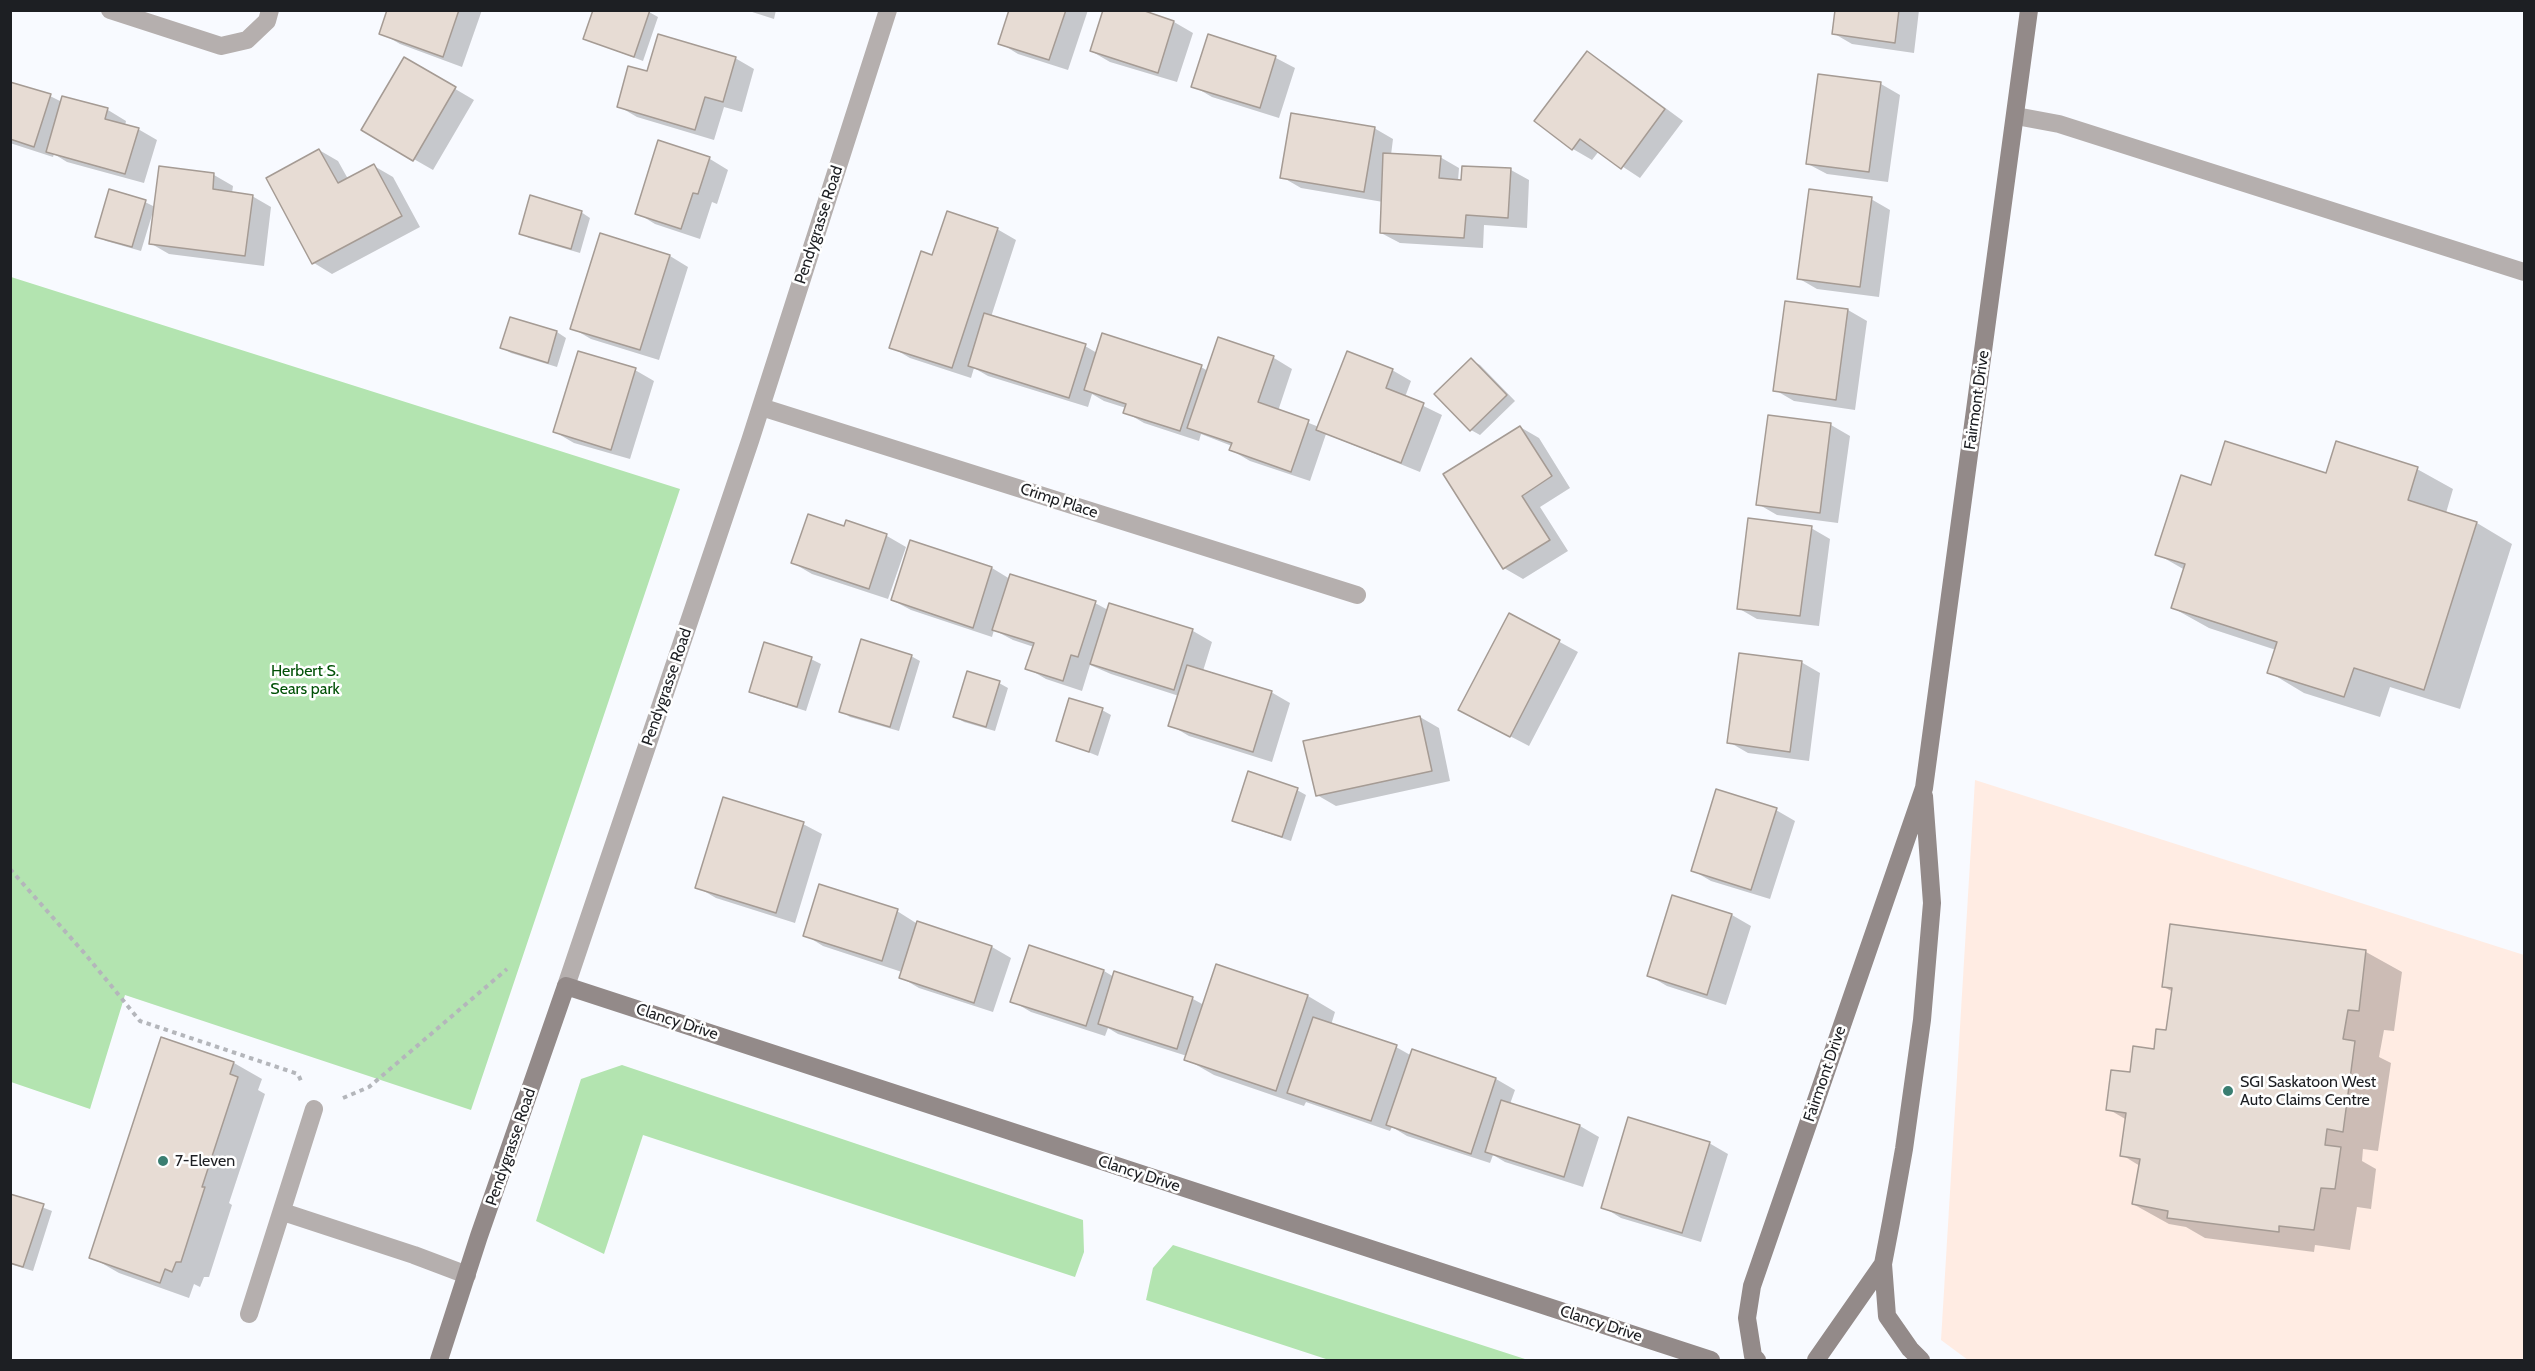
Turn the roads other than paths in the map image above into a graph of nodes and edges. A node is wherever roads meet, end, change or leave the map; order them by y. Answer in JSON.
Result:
{"nodes":[{"id":1,"x":110,"y":10,"type":"edge"},
{"id":2,"x":270,"y":10,"type":"edge"},
{"id":3,"x":888,"y":10,"type":"edge"},
{"id":4,"x":2029,"y":10,"type":"edge"},
{"id":5,"x":2016,"y":116,"type":"junction"},
{"id":6,"x":2524,"y":272,"type":"edge"},
{"id":7,"x":761,"y":407,"type":"junction"},
{"id":8,"x":1357,"y":595,"type":"dead end"},
{"id":9,"x":1924,"y":788,"type":"junction"},
{"id":10,"x":566,"y":986,"type":"junction"},
{"id":11,"x":314,"y":1109,"type":"road end"},
{"id":12,"x":283,"y":1212,"type":"junction"},
{"id":13,"x":1883,"y":1264,"type":"junction"},
{"id":14,"x":467,"y":1275,"type":"junction"},
{"id":15,"x":249,"y":1314,"type":"dead end"},
{"id":16,"x":439,"y":1360,"type":"edge"},
{"id":17,"x":1711,"y":1360,"type":"edge"},
{"id":18,"x":1758,"y":1360,"type":"edge"},
{"id":19,"x":1816,"y":1360,"type":"edge"},
{"id":20,"x":1921,"y":1360,"type":"edge"}],
"edges":[{"from":1,"to":2,"type":"street"},
{"from":3,"to":7,"type":"street","name":"Pendygrasse Road"},
{"from":4,"to":5,"type":"street","name":"Fairmont Drive"},
{"from":5,"to":6,"type":"street"},
{"from":5,"to":9,"type":"street","name":"Fairmont Drive"},
{"from":7,"to":8,"type":"street","name":"Crimp Place"},
{"from":7,"to":10,"type":"street","name":"Pendygrasse Road"},
{"from":9,"to":13,"type":"street","name":"Fairmont Drive"},
{"from":9,"to":18,"type":"street","name":"Fairmont Drive"},
{"from":10,"to":14,"type":"street","name":"Pendygrasse Road"},
{"from":10,"to":17,"type":"street","name":"Clancy Drive"},
{"from":11,"to":12,"type":"street"},
{"from":12,"to":14,"type":"street"},
{"from":12,"to":15,"type":"street"},
{"from":13,"to":19,"type":"street","name":"Fairmont Drive"},
{"from":13,"to":20,"type":"street"},
{"from":14,"to":16,"type":"street","name":"Pendygrasse Road"}]}
